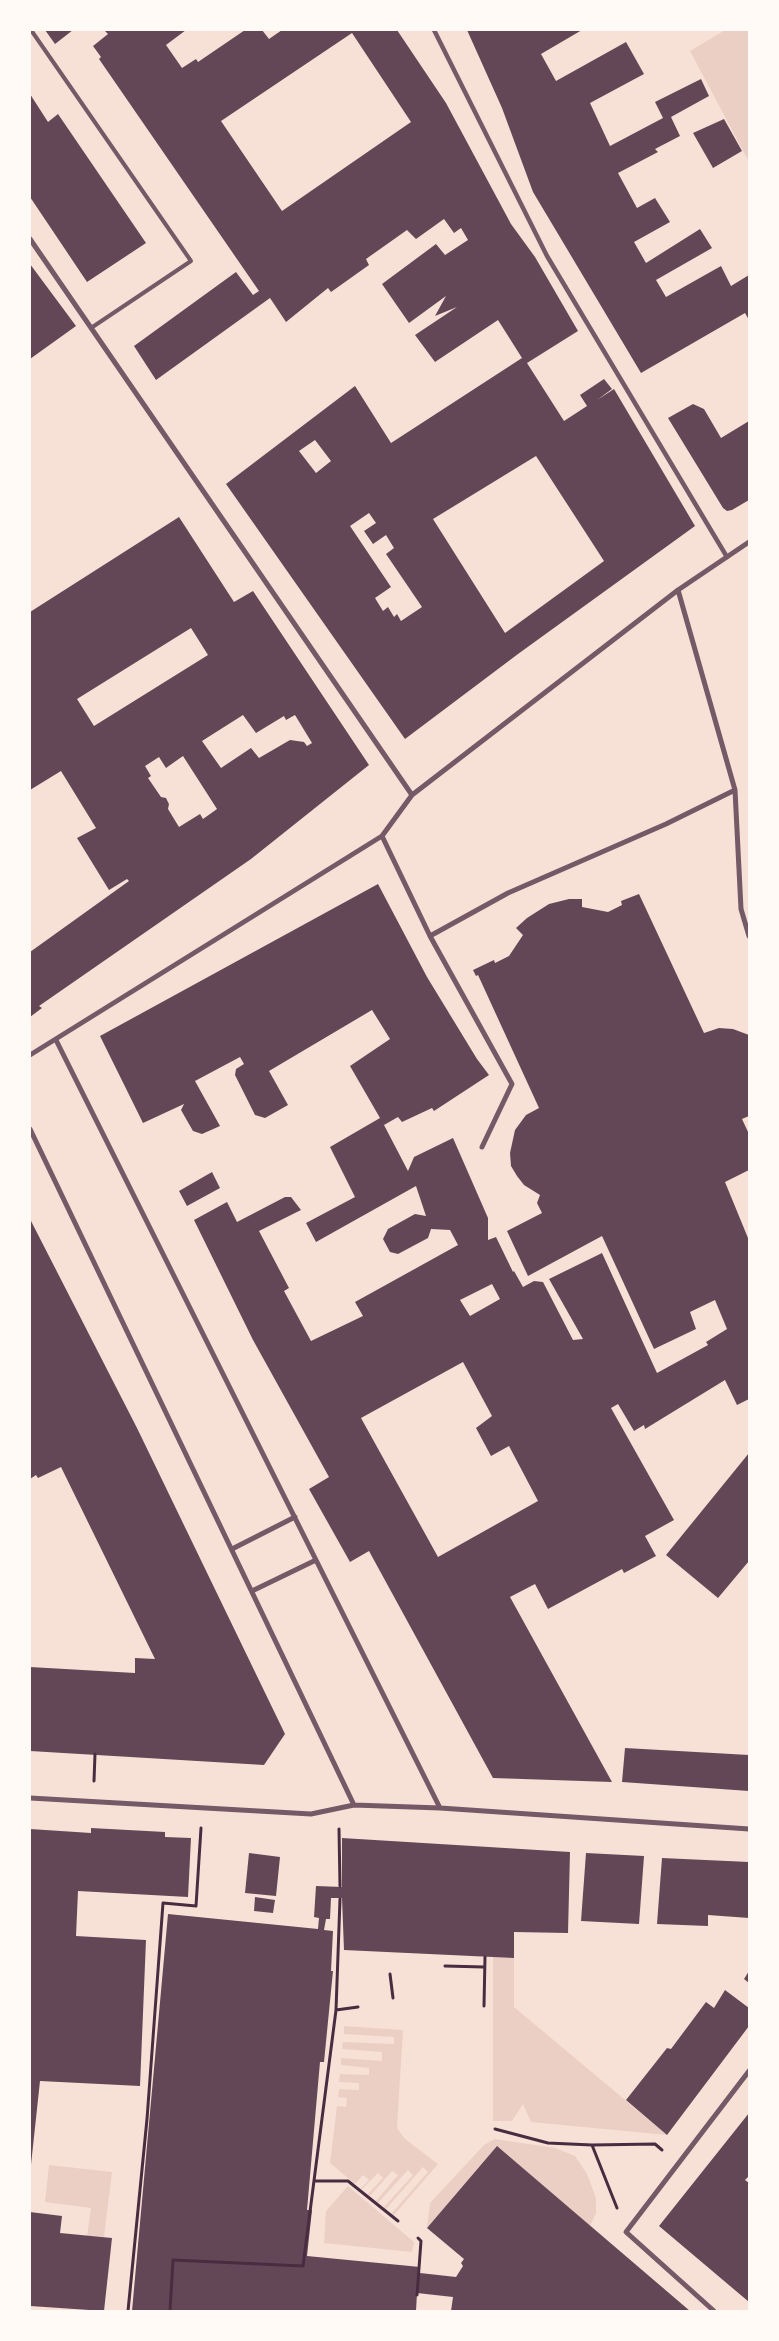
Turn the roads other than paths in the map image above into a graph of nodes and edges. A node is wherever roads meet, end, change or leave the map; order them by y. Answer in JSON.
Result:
{"nodes":[{"id":1,"x":31,"y":30,"type":"edge"},
{"id":2,"x":434,"y":30,"type":"edge"},
{"id":3,"x":30,"y":239,"type":"edge"},
{"id":4,"x":91,"y":328,"type":"junction"},
{"id":5,"x":749,"y":542,"type":"edge"},
{"id":6,"x":728,"y":556,"type":"junction"},
{"id":7,"x":678,"y":590,"type":"junction"},
{"id":8,"x":735,"y":790,"type":"junction"},
{"id":9,"x":412,"y":795,"type":"junction"},
{"id":10,"x":382,"y":836,"type":"junction"},
{"id":11,"x":430,"y":936,"type":"junction"},
{"id":12,"x":749,"y":936,"type":"edge"},
{"id":13,"x":56,"y":1040,"type":"junction"},
{"id":14,"x":30,"y":1055,"type":"edge"},
{"id":15,"x":30,"y":1129,"type":"edge"},
{"id":16,"x":482,"y":1147,"type":"dead end"},
{"id":17,"x":295,"y":1517,"type":"junction"},
{"id":18,"x":232,"y":1549,"type":"junction"},
{"id":19,"x":316,"y":1560,"type":"junction"},
{"id":20,"x":252,"y":1591,"type":"junction"},
{"id":21,"x":30,"y":1798,"type":"edge"},
{"id":22,"x":354,"y":1805,"type":"junction"},
{"id":23,"x":440,"y":1808,"type":"junction"},
{"id":24,"x":749,"y":1829,"type":"edge"},
{"id":25,"x":749,"y":2071,"type":"edge"},
{"id":26,"x":714,"y":2311,"type":"edge"}],
"edges":[{"from":1,"to":4,"type":"lane"},
{"from":2,"to":6,"type":"street"},
{"from":3,"to":4,"type":"street"},
{"from":4,"to":9,"type":"street"},
{"from":5,"to":6,"type":"street"},
{"from":6,"to":7,"type":"street"},
{"from":7,"to":8,"type":"street"},
{"from":7,"to":9,"type":"street"},
{"from":8,"to":11,"type":"street"},
{"from":8,"to":12,"type":"street"},
{"from":9,"to":10,"type":"street"},
{"from":10,"to":11,"type":"street"},
{"from":10,"to":13,"type":"street"},
{"from":11,"to":16,"type":"street"},
{"from":13,"to":14,"type":"street"},
{"from":13,"to":17,"type":"street"},
{"from":15,"to":18,"type":"street"},
{"from":17,"to":18,"type":"street"},
{"from":17,"to":19,"type":"street"},
{"from":18,"to":20,"type":"street"},
{"from":19,"to":20,"type":"street"},
{"from":19,"to":23,"type":"street"},
{"from":20,"to":22,"type":"street"},
{"from":21,"to":22,"type":"street"},
{"from":22,"to":23,"type":"street"},
{"from":23,"to":24,"type":"street"},
{"from":25,"to":26,"type":"street"}]}
